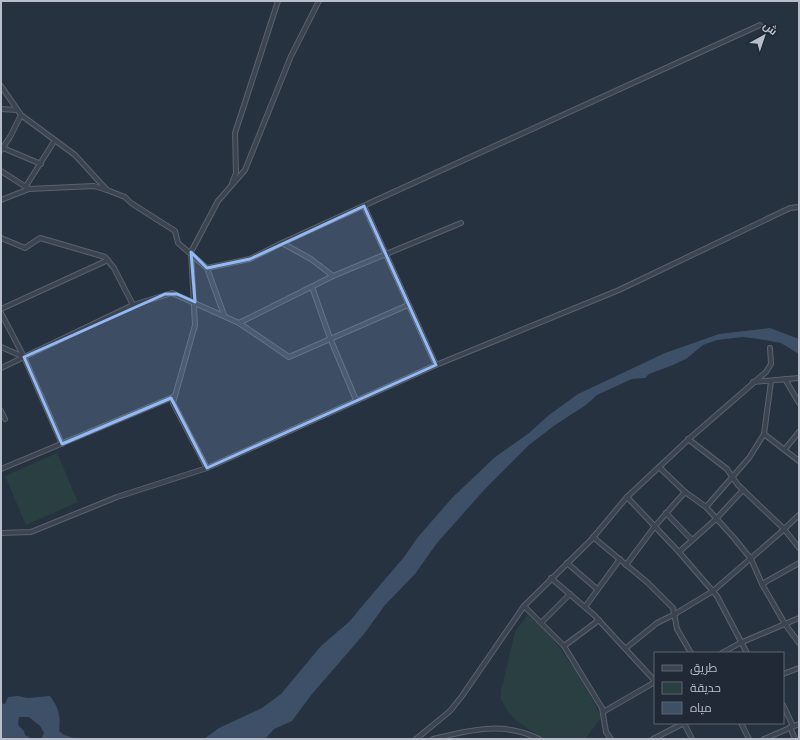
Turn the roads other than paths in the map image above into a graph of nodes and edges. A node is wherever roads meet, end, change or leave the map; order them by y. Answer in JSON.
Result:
{"nodes":[{"id":1,"x":278,"y":1,"type":"edge"},
{"id":2,"x":319,"y":1,"type":"edge"},
{"id":3,"x":760,"y":25,"type":"dead end"},
{"id":4,"x":1,"y":86,"type":"edge"},
{"id":5,"x":1,"y":110,"type":"edge"},
{"id":6,"x":17,"y":110,"type":"junction"},
{"id":7,"x":21,"y":115,"type":"junction"},
{"id":8,"x":55,"y":140,"type":"junction"},
{"id":9,"x":2,"y":149,"type":"edge"},
{"id":10,"x":41,"y":164,"type":"junction"},
{"id":11,"x":1,"y":171,"type":"edge"},
{"id":12,"x":28,"y":188,"type":"junction"},
{"id":13,"x":229,"y":189,"type":"junction"},
{"id":14,"x":107,"y":190,"type":"junction"},
{"id":15,"x":1,"y":200,"type":"edge"},
{"id":16,"x":364,"y":206,"type":"junction"},
{"id":17,"x":799,"y":207,"type":"edge"},
{"id":18,"x":461,"y":223,"type":"dead end"},
{"id":19,"x":1,"y":238,"type":"edge"},
{"id":20,"x":282,"y":243,"type":"junction"},
{"id":21,"x":191,"y":252,"type":"junction"},
{"id":22,"x":386,"y":253,"type":"junction"},
{"id":23,"x":108,"y":260,"type":"junction"},
{"id":24,"x":206,"y":268,"type":"junction"},
{"id":25,"x":333,"y":276,"type":"junction"},
{"id":26,"x":312,"y":287,"type":"junction"},
{"id":27,"x":195,"y":302,"type":"junction"},
{"id":28,"x":408,"y":305,"type":"junction"},
{"id":29,"x":133,"y":306,"type":"junction"},
{"id":30,"x":1,"y":309,"type":"edge"},
{"id":31,"x":1,"y":313,"type":"edge"},
{"id":32,"x":224,"y":315,"type":"junction"},
{"id":33,"x":240,"y":323,"type":"junction"},
{"id":34,"x":330,"y":338,"type":"junction"},
{"id":35,"x":1,"y":347,"type":"edge"},
{"id":36,"x":770,"y":348,"type":"dead end"},
{"id":37,"x":24,"y":357,"type":"junction"},
{"id":38,"x":436,"y":365,"type":"junction"},
{"id":39,"x":1,"y":368,"type":"edge"},
{"id":40,"x":799,"y":378,"type":"edge"},
{"id":41,"x":785,"y":379,"type":"junction"},
{"id":42,"x":771,"y":381,"type":"junction"},
{"id":43,"x":753,"y":382,"type":"junction"},
{"id":44,"x":174,"y":397,"type":"junction"},
{"id":45,"x":356,"y":400,"type":"junction"},
{"id":46,"x":799,"y":402,"type":"edge"},
{"id":47,"x":1,"y":411,"type":"edge"},
{"id":48,"x":4,"y":419,"type":"dead end"},
{"id":49,"x":799,"y":432,"type":"edge"},
{"id":50,"x":764,"y":434,"type":"junction"},
{"id":51,"x":688,"y":439,"type":"junction"},
{"id":52,"x":62,"y":444,"type":"junction"},
{"id":53,"x":785,"y":449,"type":"junction"},
{"id":54,"x":799,"y":461,"type":"edge"},
{"id":55,"x":659,"y":467,"type":"junction"},
{"id":56,"x":207,"y":468,"type":"junction"},
{"id":57,"x":1,"y":469,"type":"edge"},
{"id":58,"x":732,"y":477,"type":"junction"},
{"id":59,"x":743,"y":490,"type":"junction"},
{"id":60,"x":685,"y":492,"type":"junction"},
{"id":61,"x":627,"y":497,"type":"junction"},
{"id":62,"x":706,"y":507,"type":"junction"},
{"id":63,"x":666,"y":513,"type":"junction"},
{"id":64,"x":799,"y":514,"type":"edge"},
{"id":65,"x":716,"y":519,"type":"junction"},
{"id":66,"x":655,"y":526,"type":"junction"},
{"id":67,"x":784,"y":529,"type":"junction"},
{"id":68,"x":1,"y":533,"type":"edge"},
{"id":69,"x":593,"y":537,"type":"junction"},
{"id":70,"x":692,"y":540,"type":"junction"},
{"id":71,"x":799,"y":548,"type":"edge"},
{"id":72,"x":679,"y":552,"type":"junction"},
{"id":73,"x":620,"y":559,"type":"junction"},
{"id":74,"x":751,"y":559,"type":"junction"},
{"id":75,"x":567,"y":563,"type":"junction"},
{"id":76,"x":799,"y":563,"type":"edge"},
{"id":77,"x":626,"y":565,"type":"junction"},
{"id":78,"x":551,"y":578,"type":"junction"},
{"id":79,"x":762,"y":584,"type":"junction"},
{"id":80,"x":597,"y":589,"type":"junction"},
{"id":81,"x":713,"y":591,"type":"junction"},
{"id":82,"x":570,"y":594,"type":"junction"},
{"id":83,"x":524,"y":606,"type":"junction"},
{"id":84,"x":585,"y":607,"type":"junction"},
{"id":85,"x":675,"y":614,"type":"junction"},
{"id":86,"x":799,"y":618,"type":"edge"},
{"id":87,"x":599,"y":620,"type":"junction"},
{"id":88,"x":542,"y":622,"type":"junction"},
{"id":89,"x":785,"y":624,"type":"junction"},
{"id":90,"x":740,"y":643,"type":"junction"},
{"id":91,"x":799,"y":643,"type":"edge"},
{"id":92,"x":564,"y":646,"type":"junction"},
{"id":93,"x":626,"y":648,"type":"junction"},
{"id":94,"x":690,"y":652,"type":"edge"},
{"id":95,"x":724,"y":652,"type":"edge"},
{"id":96,"x":745,"y":652,"type":"edge"},
{"id":97,"x":799,"y":668,"type":"edge"},
{"id":98,"x":784,"y":674,"type":"edge"},
{"id":99,"x":654,"y":680,"type":"edge"},
{"id":100,"x":654,"y":682,"type":"edge"},
{"id":101,"x":784,"y":707,"type":"edge"},
{"id":102,"x":604,"y":712,"type":"junction"},
{"id":103,"x":682,"y":724,"type":"edge"},
{"id":104,"x":684,"y":724,"type":"edge"},
{"id":105,"x":742,"y":724,"type":"edge"},
{"id":106,"x":799,"y":724,"type":"edge"},
{"id":107,"x":792,"y":727,"type":"junction"},
{"id":108,"x":452,"y":737,"type":"edge"},
{"id":109,"x":416,"y":739,"type":"edge"},
{"id":110,"x":433,"y":739,"type":"edge"},
{"id":111,"x":539,"y":739,"type":"edge"},
{"id":112,"x":611,"y":739,"type":"edge"},
{"id":113,"x":653,"y":739,"type":"edge"},
{"id":114,"x":692,"y":739,"type":"edge"},
{"id":115,"x":749,"y":739,"type":"edge"},
{"id":116,"x":764,"y":739,"type":"edge"},
{"id":117,"x":795,"y":739,"type":"edge"}],
"edges":[{"from":1,"to":13,"type":"street"},
{"from":2,"to":13,"type":"street"},
{"from":3,"to":16,"type":"street"},
{"from":4,"to":6,"type":"street"},
{"from":5,"to":6,"type":"street"},
{"from":6,"to":7,"type":"street"},
{"from":7,"to":8,"type":"street"},
{"from":7,"to":9,"type":"street"},
{"from":8,"to":10,"type":"street"},
{"from":8,"to":14,"type":"street"},
{"from":9,"to":10,"type":"street"},
{"from":10,"to":12,"type":"street"},
{"from":11,"to":12,"type":"street"},
{"from":12,"to":14,"type":"street"},
{"from":12,"to":15,"type":"street"},
{"from":13,"to":21,"type":"street"},
{"from":14,"to":21,"type":"street"},
{"from":16,"to":20,"type":"street"},
{"from":16,"to":22,"type":"street"},
{"from":17,"to":38,"type":"street"},
{"from":18,"to":22,"type":"street"},
{"from":19,"to":23,"type":"street"},
{"from":20,"to":24,"type":"street"},
{"from":20,"to":25,"type":"street"},
{"from":21,"to":24,"type":"street"},
{"from":21,"to":27,"type":"street"},
{"from":22,"to":25,"type":"street"},
{"from":22,"to":28,"type":"street"},
{"from":23,"to":29,"type":"street"},
{"from":23,"to":30,"type":"street"},
{"from":24,"to":32,"type":"street"},
{"from":25,"to":26,"type":"street"},
{"from":26,"to":33,"type":"street"},
{"from":26,"to":34,"type":"street"},
{"from":27,"to":29,"type":"street"},
{"from":27,"to":32,"type":"street"},
{"from":27,"to":44,"type":"street"},
{"from":28,"to":34,"type":"street"},
{"from":28,"to":38,"type":"street"},
{"from":29,"to":37,"type":"street"},
{"from":31,"to":37,"type":"street"},
{"from":32,"to":33,"type":"street"},
{"from":33,"to":34,"type":"street"},
{"from":34,"to":45,"type":"street"},
{"from":35,"to":37,"type":"street"},
{"from":36,"to":43,"type":"street"},
{"from":37,"to":39,"type":"street"},
{"from":37,"to":52,"type":"street"},
{"from":38,"to":45,"type":"street"},
{"from":40,"to":41,"type":"street"},
{"from":41,"to":42,"type":"street"},
{"from":41,"to":46,"type":"street"},
{"from":42,"to":43,"type":"street"},
{"from":42,"to":50,"type":"street"},
{"from":43,"to":51,"type":"street"},
{"from":44,"to":52,"type":"street"},
{"from":44,"to":56,"type":"street"},
{"from":45,"to":56,"type":"street"},
{"from":47,"to":48,"type":"street"},
{"from":49,"to":53,"type":"street"},
{"from":50,"to":53,"type":"street"},
{"from":50,"to":58,"type":"street"},
{"from":51,"to":55,"type":"street"},
{"from":51,"to":58,"type":"street"},
{"from":52,"to":57,"type":"street"},
{"from":53,"to":54,"type":"street"},
{"from":55,"to":60,"type":"street"},
{"from":55,"to":61,"type":"street"},
{"from":56,"to":68,"type":"street"},
{"from":58,"to":59,"type":"street"},
{"from":58,"to":62,"type":"street"},
{"from":59,"to":65,"type":"street"},
{"from":59,"to":67,"type":"street"},
{"from":60,"to":62,"type":"street"},
{"from":60,"to":63,"type":"street"},
{"from":61,"to":66,"type":"street"},
{"from":61,"to":69,"type":"street"},
{"from":62,"to":65,"type":"street"},
{"from":63,"to":66,"type":"street"},
{"from":63,"to":70,"type":"street"},
{"from":64,"to":67,"type":"street"},
{"from":65,"to":70,"type":"street"},
{"from":65,"to":74,"type":"street"},
{"from":66,"to":72,"type":"street"},
{"from":66,"to":77,"type":"street"},
{"from":67,"to":71,"type":"street"},
{"from":67,"to":74,"type":"street"},
{"from":69,"to":73,"type":"street"},
{"from":69,"to":75,"type":"street"},
{"from":70,"to":72,"type":"street"},
{"from":72,"to":81,"type":"street"},
{"from":73,"to":77,"type":"street"},
{"from":73,"to":80,"type":"street"},
{"from":74,"to":79,"type":"street"},
{"from":74,"to":81,"type":"street"},
{"from":75,"to":78,"type":"street"},
{"from":75,"to":80,"type":"street"},
{"from":76,"to":79,"type":"street"},
{"from":77,"to":85,"type":"street"},
{"from":78,"to":82,"type":"street"},
{"from":78,"to":83,"type":"street"},
{"from":79,"to":89,"type":"street"},
{"from":80,"to":84,"type":"street"},
{"from":81,"to":85,"type":"street"},
{"from":81,"to":90,"type":"street"},
{"from":82,"to":84,"type":"street"},
{"from":82,"to":88,"type":"street"},
{"from":83,"to":88,"type":"street"},
{"from":83,"to":109,"type":"street"},
{"from":84,"to":87,"type":"street"},
{"from":85,"to":93,"type":"street"},
{"from":85,"to":94,"type":"street"},
{"from":86,"to":89,"type":"street"},
{"from":87,"to":92,"type":"street"},
{"from":87,"to":93,"type":"street"},
{"from":88,"to":92,"type":"street"},
{"from":89,"to":90,"type":"street"},
{"from":89,"to":91,"type":"street"},
{"from":90,"to":95,"type":"street"},
{"from":90,"to":96,"type":"street"},
{"from":92,"to":102,"type":"street"},
{"from":93,"to":99,"type":"street"},
{"from":97,"to":98,"type":"street"},
{"from":100,"to":102,"type":"street"},
{"from":101,"to":107,"type":"street"},
{"from":102,"to":112,"type":"street"},
{"from":103,"to":113,"type":"street"},
{"from":104,"to":114,"type":"street"},
{"from":105,"to":115,"type":"street"},
{"from":106,"to":107,"type":"street"},
{"from":107,"to":116,"type":"street"},
{"from":107,"to":117,"type":"street"},
{"from":108,"to":110,"type":"street"},
{"from":108,"to":111,"type":"street"}]}
